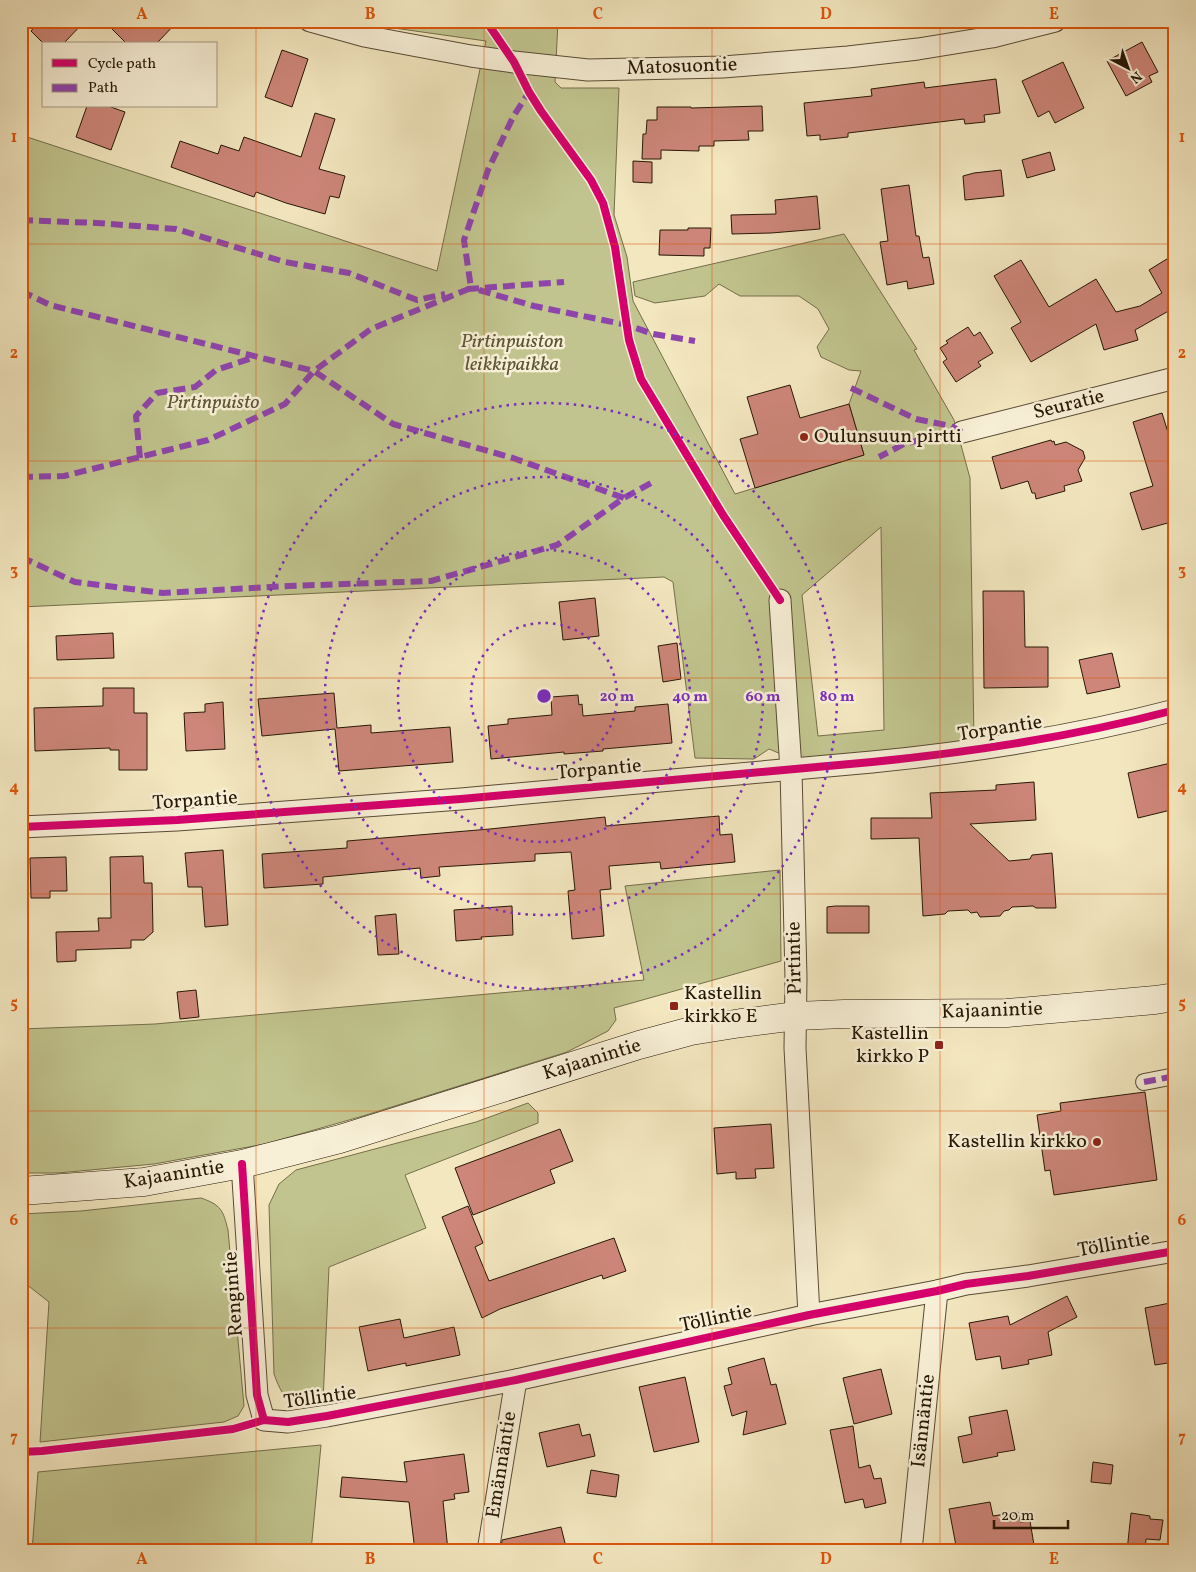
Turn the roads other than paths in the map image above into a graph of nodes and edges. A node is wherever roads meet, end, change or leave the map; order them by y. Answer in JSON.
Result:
{"nodes":[{"id":1,"x":310,"y":21,"type":"edge"},
{"id":2,"x":1055,"y":21,"type":"edge"},
{"id":3,"x":1175,"y":378,"type":"edge"},
{"id":4,"x":962,"y":432,"type":"dead end"},
{"id":5,"x":780,"y":600,"type":"dead end"},
{"id":6,"x":1175,"y":710,"type":"edge"},
{"id":7,"x":791,"y":770,"type":"junction"},
{"id":8,"x":21,"y":827,"type":"edge"},
{"id":9,"x":1175,"y":996,"type":"edge"},
{"id":10,"x":796,"y":1016,"type":"junction"},
{"id":11,"x":1175,"y":1076,"type":"edge"},
{"id":12,"x":1144,"y":1082,"type":"dead end"},
{"id":13,"x":242,"y":1164,"type":"junction"},
{"id":14,"x":21,"y":1191,"type":"edge"},
{"id":15,"x":1175,"y":1252,"type":"edge"},
{"id":16,"x":937,"y":1292,"type":"junction"},
{"id":17,"x":810,"y":1315,"type":"junction"},
{"id":18,"x":516,"y":1380,"type":"junction"},
{"id":19,"x":264,"y":1420,"type":"joint"},
{"id":20,"x":488,"y":1551,"type":"edge"},
{"id":21,"x":912,"y":1551,"type":"edge"}],
"edges":[{"from":1,"to":2,"type":"street","name":"Matosuontie"},
{"from":3,"to":4,"type":"street","name":"Seuratie"},
{"from":5,"to":7,"type":"street","name":"Pirtintie"},
{"from":6,"to":7,"type":"street","name":"Torpantie"},
{"from":7,"to":8,"type":"street","name":"Torpantie"},
{"from":7,"to":10,"type":"street","name":"Pirtintie"},
{"from":9,"to":10,"type":"main road","name":"Kajaanintie"},
{"from":10,"to":13,"type":"main road","name":"Kajaanintie"},
{"from":10,"to":17,"type":"street","name":"Pirtintie"},
{"from":11,"to":12,"type":"street"},
{"from":13,"to":14,"type":"main road","name":"Kajaanintie"},
{"from":13,"to":19,"type":"street","name":"Rengintie"},
{"from":15,"to":16,"type":"street","name":"Töllintie"},
{"from":16,"to":17,"type":"street","name":"Töllintie"},
{"from":16,"to":21,"type":"street","name":"Isännäntie"},
{"from":17,"to":18,"type":"street","name":"Töllintie"},
{"from":18,"to":19,"type":"street","name":"Töllintie"},
{"from":18,"to":20,"type":"street","name":"Emännäntie"}]}
